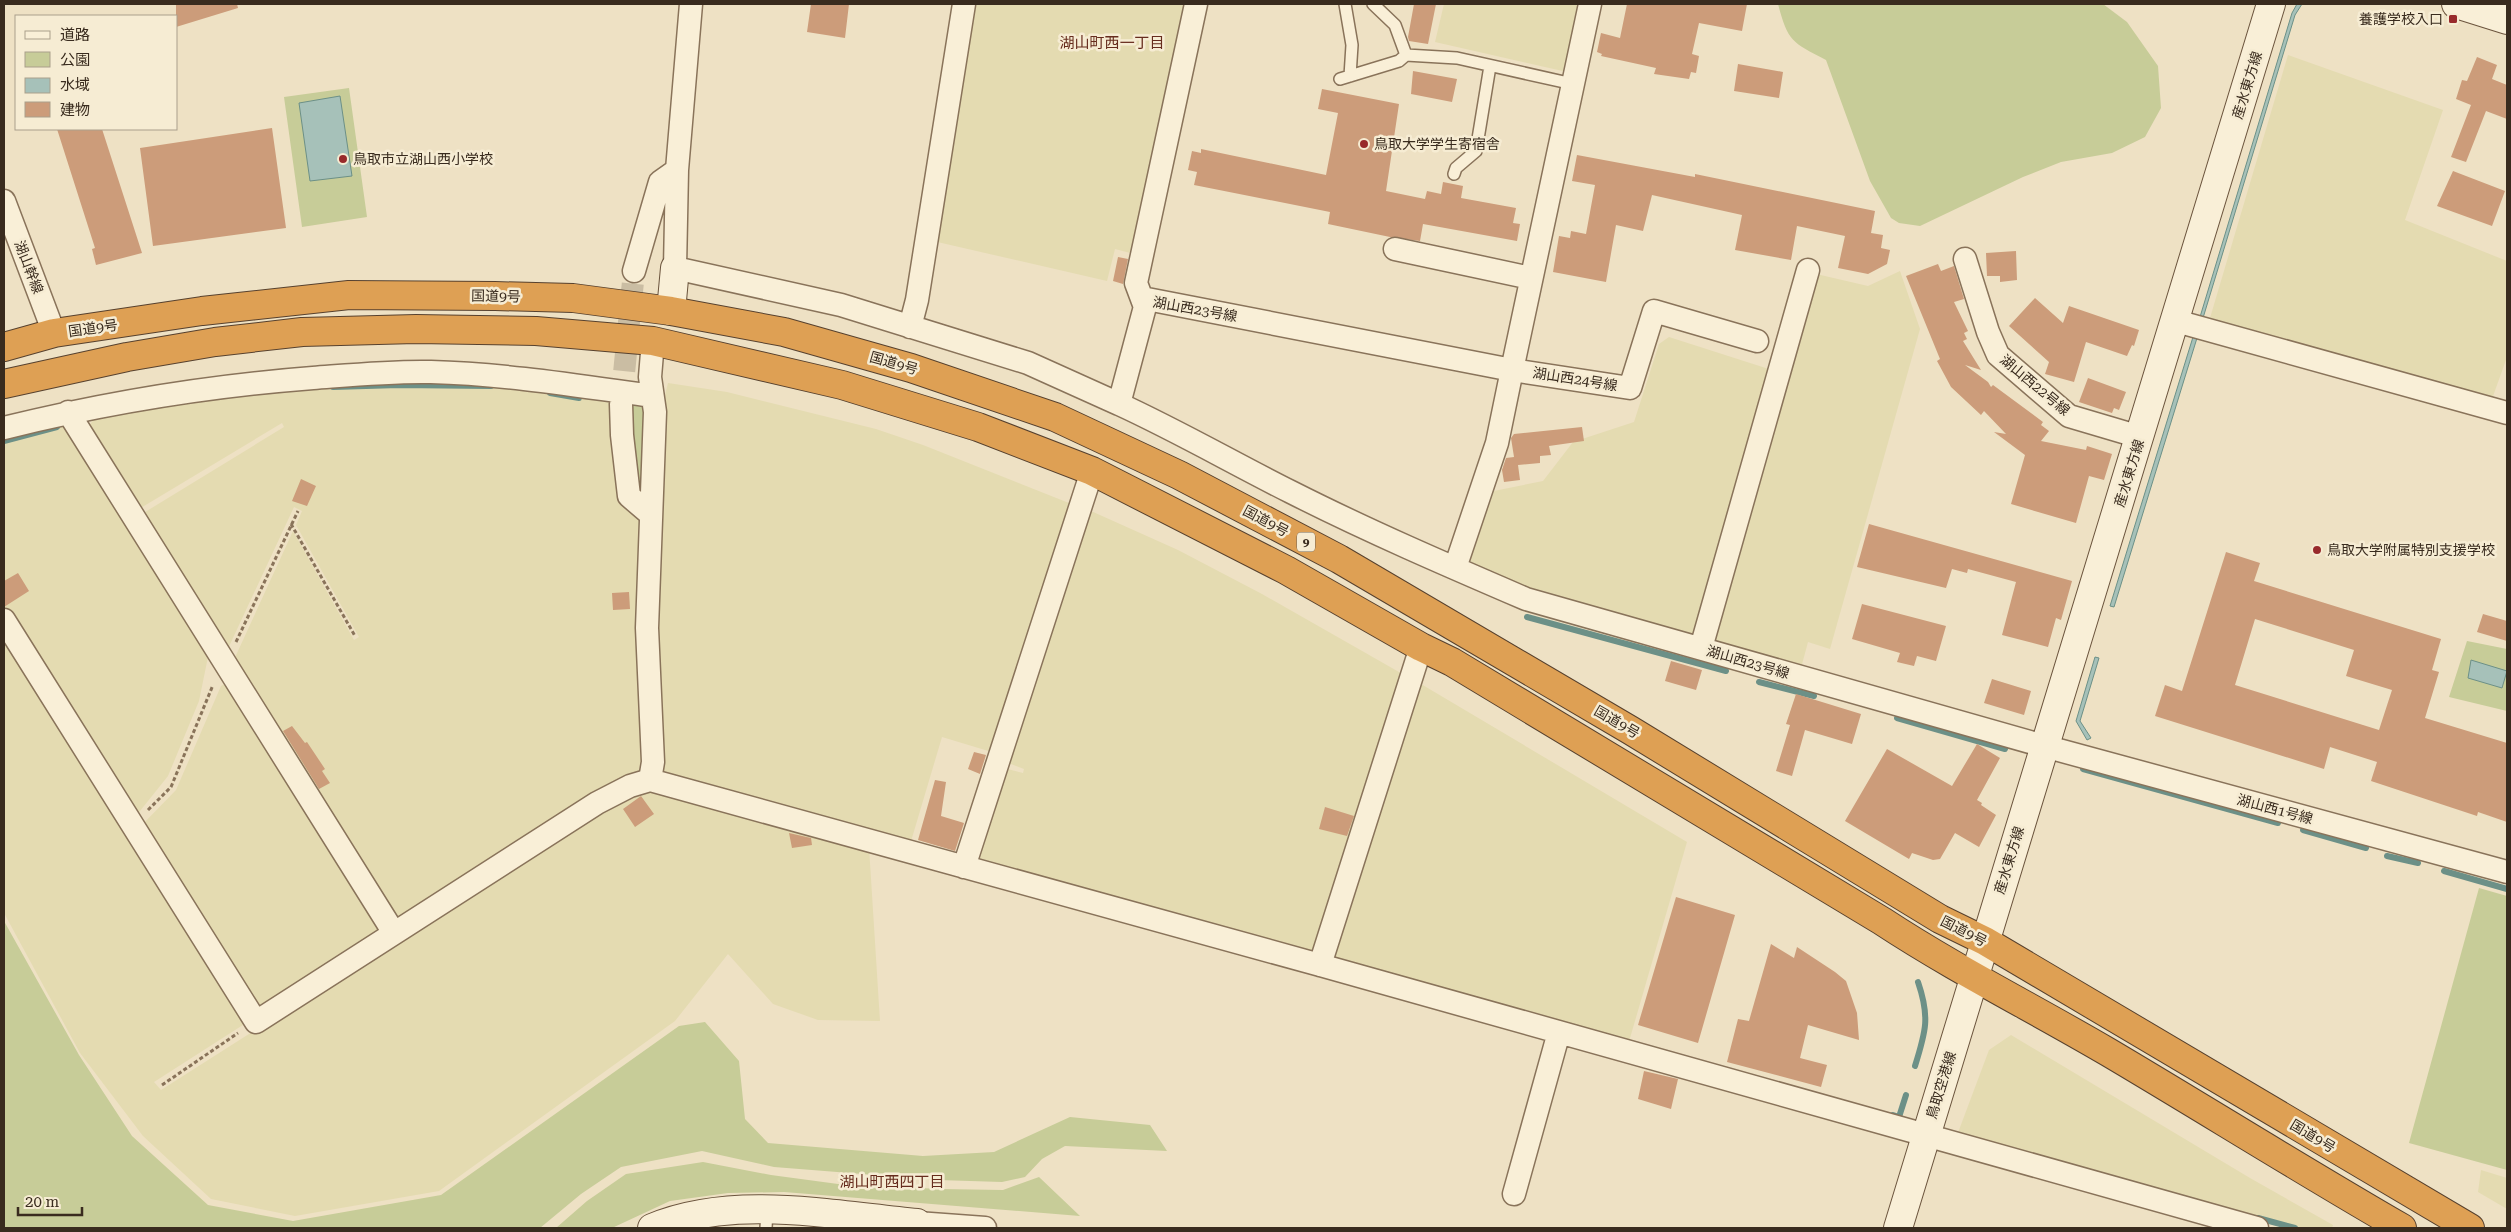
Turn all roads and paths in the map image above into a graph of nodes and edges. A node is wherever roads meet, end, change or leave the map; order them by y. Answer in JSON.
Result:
{"nodes":[{"id":1,"x":691,"y":4,"type":"edge"},
{"id":2,"x":964,"y":4,"type":"edge"},
{"id":3,"x":1196,"y":4,"type":"edge"},
{"id":4,"x":1346,"y":4,"type":"edge"},
{"id":5,"x":1373,"y":4,"type":"edge"},
{"id":6,"x":1590,"y":4,"type":"edge"},
{"id":7,"x":2271,"y":4,"type":"edge"},
{"id":8,"x":2456,"y":4,"type":"edge"},
{"id":9,"x":2507,"y":20,"type":"edge"},
{"id":10,"x":1406,"y":55,"type":"junction"},
{"id":11,"x":1490,"y":66,"type":"junction"},
{"id":12,"x":1573,"y":84,"type":"junction"},
{"id":13,"x":677,"y":170,"type":"junction"},
{"id":14,"x":1454,"y":174,"type":"dead end"},
{"id":15,"x":4,"y":201,"type":"edge"},
{"id":16,"x":1395,"y":249,"type":"dead end"},
{"id":17,"x":1965,"y":259,"type":"dead end"},
{"id":18,"x":675,"y":268,"type":"junction"},
{"id":19,"x":634,"y":270,"type":"tunnel mouth"},
{"id":20,"x":1808,"y":270,"type":"dead end"},
{"id":21,"x":1531,"y":278,"type":"junction"},
{"id":22,"x":1145,"y":307,"type":"junction"},
{"id":23,"x":671,"y":311,"type":"junction"},
{"id":24,"x":2176,"y":321,"type":"junction"},
{"id":25,"x":910,"y":327,"type":"junction"},
{"id":26,"x":54,"y":333,"type":"junction"},
{"id":27,"x":653,"y":341,"type":"junction"},
{"id":28,"x":1757,"y":341,"type":"dead end"},
{"id":29,"x":4,"y":347,"type":"edge"},
{"id":30,"x":1512,"y":370,"type":"junction"},
{"id":31,"x":4,"y":384,"type":"edge"},
{"id":32,"x":652,"y":396,"type":"junction"},
{"id":33,"x":621,"y":404,"type":"tunnel mouth"},
{"id":34,"x":1119,"y":404,"type":"junction"},
{"id":35,"x":68,"y":412,"type":"junction"},
{"id":36,"x":2507,"y":413,"type":"edge"},
{"id":37,"x":4,"y":428,"type":"edge"},
{"id":38,"x":2140,"y":437,"type":"junction"},
{"id":39,"x":1092,"y":471,"type":"junction"},
{"id":40,"x":298,"y":511,"type":"dead end"},
{"id":41,"x":650,"y":514,"type":"junction"},
{"id":42,"x":291,"y":524,"type":"junction"},
{"id":43,"x":1455,"y":568,"type":"junction"},
{"id":44,"x":4,"y":620,"type":"edge"},
{"id":45,"x":355,"y":636,"type":"dead end"},
{"id":46,"x":1421,"y":647,"type":"junction"},
{"id":47,"x":1701,"y":648,"type":"junction"},
{"id":48,"x":226,"y":664,"type":"junction"},
{"id":49,"x":2044,"y":746,"type":"junction"},
{"id":50,"x":650,"y":780,"type":"junction"},
{"id":51,"x":132,"y":825,"type":"junction"},
{"id":52,"x":964,"y":867,"type":"junction"},
{"id":53,"x":2507,"y":872,"type":"edge"},
{"id":54,"x":394,"y":933,"type":"junction"},
{"id":55,"x":1985,"y":941,"type":"junction"},
{"id":56,"x":1320,"y":965,"type":"junction"},
{"id":57,"x":1975,"y":975,"type":"junction"},
{"id":58,"x":256,"y":1022,"type":"junction"},
{"id":59,"x":1559,"y":1032,"type":"junction"},
{"id":60,"x":162,"y":1085,"type":"dead end"},
{"id":61,"x":1926,"y":1135,"type":"junction"},
{"id":62,"x":1514,"y":1194,"type":"dead end"},
{"id":63,"x":767,"y":1219,"type":"edge"},
{"id":64,"x":917,"y":1226,"type":"edge"},
{"id":65,"x":652,"y":1228,"type":"edge"},
{"id":66,"x":985,"y":1228,"type":"edge"},
{"id":67,"x":1898,"y":1228,"type":"edge"},
{"id":68,"x":2257,"y":1228,"type":"edge"},
{"id":69,"x":2402,"y":1228,"type":"edge"},
{"id":70,"x":2470,"y":1228,"type":"edge"}],
"edges":[{"from":1,"to":13,"type":"street"},
{"from":2,"to":25,"type":"street"},
{"from":3,"to":22,"type":"street"},
{"from":4,"to":10,"type":"lane"},
{"from":5,"to":10,"type":"lane"},
{"from":6,"to":12,"type":"street"},
{"from":7,"to":24,"type":"street","name":"産水東方線"},
{"from":8,"to":9,"type":"street"},
{"from":10,"to":11,"type":"lane"},
{"from":11,"to":12,"type":"lane"},
{"from":11,"to":14,"type":"lane"},
{"from":12,"to":21,"type":"street"},
{"from":13,"to":18,"type":"street"},
{"from":13,"to":19,"type":"street"},
{"from":15,"to":26,"type":"street","name":"湖山幹線"},
{"from":16,"to":21,"type":"street"},
{"from":17,"to":38,"type":"street","name":"湖山西22号線"},
{"from":18,"to":23,"type":"street"},
{"from":18,"to":25,"type":"street"},
{"from":20,"to":47,"type":"street"},
{"from":21,"to":30,"type":"street"},
{"from":22,"to":30,"type":"street","name":"湖山西23号線"},
{"from":22,"to":34,"type":"street","name":"湖山西23号線"},
{"from":23,"to":26,"type":"highway","name":"国道9号","number":"9"},
{"from":23,"to":55,"type":"highway","name":"国道9号","number":"9"},
{"from":24,"to":36,"type":"street"},
{"from":24,"to":38,"type":"street","name":"産水東方線"},
{"from":25,"to":34,"type":"street"},
{"from":26,"to":29,"type":"highway","name":"国道9号","number":"9"},
{"from":27,"to":31,"type":"highway"},
{"from":27,"to":32,"type":"street"},
{"from":27,"to":39,"type":"highway"},
{"from":28,"to":30,"type":"street","name":"湖山西24号線"},
{"from":30,"to":43,"type":"street"},
{"from":32,"to":35,"type":"street"},
{"from":32,"to":41,"type":"street"},
{"from":33,"to":41,"type":"street"},
{"from":34,"to":43,"type":"street","name":"湖山西23号線"},
{"from":35,"to":37,"type":"street"},
{"from":35,"to":48,"type":"street"},
{"from":38,"to":49,"type":"street","name":"産水東方線"},
{"from":39,"to":46,"type":"highway"},
{"from":39,"to":52,"type":"street"},
{"from":40,"to":42,"type":"path"},
{"from":41,"to":50,"type":"street"},
{"from":42,"to":45,"type":"path"},
{"from":42,"to":48,"type":"path"},
{"from":43,"to":47,"type":"street","name":"湖山西23号線"},
{"from":44,"to":51,"type":"street"},
{"from":46,"to":56,"type":"street"},
{"from":46,"to":57,"type":"highway"},
{"from":47,"to":49,"type":"street","name":"湖山西23号線"},
{"from":48,"to":51,"type":"path"},
{"from":48,"to":54,"type":"street"},
{"from":49,"to":53,"type":"street","name":"湖山西1号線"},
{"from":49,"to":55,"type":"street","name":"産水東方線"},
{"from":50,"to":52,"type":"street"},
{"from":50,"to":54,"type":"street"},
{"from":51,"to":58,"type":"street"},
{"from":52,"to":56,"type":"street"},
{"from":54,"to":58,"type":"street"},
{"from":55,"to":57,"type":"street","name":"鳥取空港線"},
{"from":55,"to":70,"type":"highway","name":"国道9号","number":"9"},
{"from":56,"to":59,"type":"street"},
{"from":57,"to":61,"type":"street","name":"鳥取空港線"},
{"from":57,"to":69,"type":"highway"},
{"from":58,"to":60,"type":"path"},
{"from":59,"to":61,"type":"street"},
{"from":59,"to":62,"type":"street"},
{"from":61,"to":67,"type":"street","name":"鳥取空港線"},
{"from":61,"to":68,"type":"street"},
{"from":63,"to":64,"type":"street"},
{"from":63,"to":65,"type":"street"},
{"from":64,"to":66,"type":"street"}]}
